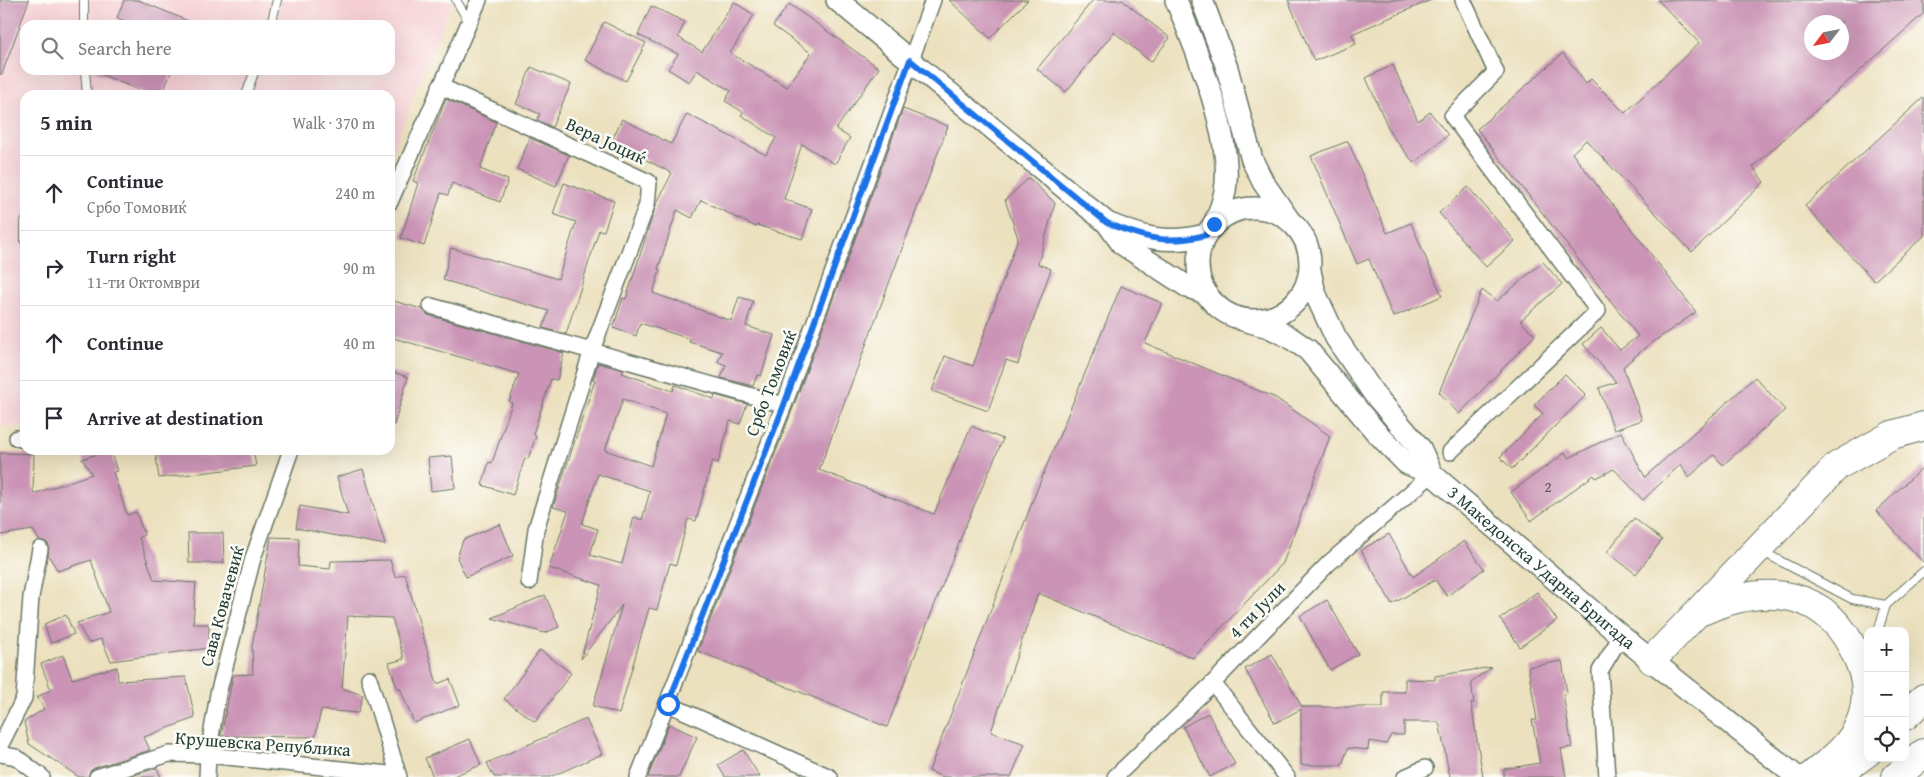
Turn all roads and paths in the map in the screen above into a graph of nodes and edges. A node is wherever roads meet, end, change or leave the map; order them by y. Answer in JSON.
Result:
{"nodes":[{"id":1,"x":84,"y":0,"type":"edge"},
{"id":2,"x":277,"y":0,"type":"edge"},
{"id":3,"x":456,"y":0,"type":"edge"},
{"id":4,"x":479,"y":0,"type":"edge"},
{"id":5,"x":836,"y":0,"type":"edge"},
{"id":6,"x":934,"y":0,"type":"edge"},
{"id":7,"x":1176,"y":0,"type":"edge"},
{"id":8,"x":1202,"y":0,"type":"edge"},
{"id":9,"x":1464,"y":0,"type":"edge"},
{"id":10,"x":84,"y":20,"type":"edge"},
{"id":11,"x":271,"y":20,"type":"edge"},
{"id":12,"x":469,"y":22,"type":"junction"},
{"id":13,"x":910,"y":60,"type":"junction"},
{"id":14,"x":86,"y":75,"type":"edge"},
{"id":15,"x":253,"y":75,"type":"edge"},
{"id":16,"x":440,"y":86,"type":"junction"},
{"id":17,"x":87,"y":90,"type":"edge"},
{"id":18,"x":248,"y":90,"type":"edge"},
{"id":19,"x":395,"y":190,"type":"edge"},
{"id":20,"x":1289,"y":220,"type":"junction"},
{"id":21,"x":1107,"y":223,"type":"junction"},
{"id":22,"x":1210,"y":229,"type":"junction"},
{"id":23,"x":1310,"y":268,"type":"junction"},
{"id":24,"x":1206,"y":293,"type":"junction"},
{"id":25,"x":431,"y":306,"type":"dead end"},
{"id":26,"x":1243,"y":320,"type":"junction"},
{"id":27,"x":592,"y":350,"type":"junction"},
{"id":28,"x":784,"y":405,"type":"junction"},
{"id":29,"x":1924,"y":426,"type":"edge"},
{"id":30,"x":1450,"y":452,"type":"dead end"},
{"id":31,"x":289,"y":455,"type":"edge"},
{"id":32,"x":1432,"y":474,"type":"junction"},
{"id":33,"x":40,"y":549,"type":"dead end"},
{"id":34,"x":1758,"y":549,"type":"junction"},
{"id":35,"x":1924,"y":571,"type":"edge"},
{"id":36,"x":529,"y":582,"type":"dead end"},
{"id":37,"x":1886,"y":605,"type":"junction"},
{"id":38,"x":1699,"y":612,"type":"junction"},
{"id":39,"x":1879,"y":627,"type":"edge"},
{"id":40,"x":1621,"y":636,"type":"junction"},
{"id":41,"x":1652,"y":660,"type":"junction"},
{"id":42,"x":1864,"y":665,"type":"edge"},
{"id":43,"x":1866,"y":672,"type":"edge"},
{"id":44,"x":369,"y":678,"type":"dead end"},
{"id":45,"x":1213,"y":683,"type":"junction"},
{"id":46,"x":1924,"y":698,"type":"edge"},
{"id":47,"x":668,"y":704,"type":"junction"},
{"id":48,"x":1909,"y":712,"type":"edge"},
{"id":49,"x":0,"y":746,"type":"edge"},
{"id":50,"x":1924,"y":753,"type":"edge"},
{"id":51,"x":0,"y":754,"type":"edge"},
{"id":52,"x":208,"y":755,"type":"junction"},
{"id":53,"x":1864,"y":755,"type":"edge"},
{"id":54,"x":1425,"y":768,"type":"dead end"},
{"id":55,"x":399,"y":776,"type":"edge"},
{"id":56,"x":42,"y":777,"type":"edge"},
{"id":57,"x":97,"y":777,"type":"edge"},
{"id":58,"x":207,"y":777,"type":"edge"},
{"id":59,"x":638,"y":777,"type":"edge"},
{"id":60,"x":830,"y":777,"type":"edge"},
{"id":61,"x":1115,"y":777,"type":"edge"},
{"id":62,"x":1287,"y":777,"type":"edge"},
{"id":63,"x":1405,"y":777,"type":"edge"},
{"id":64,"x":1607,"y":777,"type":"edge"},
{"id":65,"x":1797,"y":777,"type":"edge"},
{"id":66,"x":1810,"y":777,"type":"edge"},
{"id":67,"x":1834,"y":777,"type":"edge"},
{"id":68,"x":1896,"y":777,"type":"edge"}],
"edges":[{"from":1,"to":10,"type":"lane"},
{"from":2,"to":11,"type":"lane"},
{"from":3,"to":12,"type":"lane"},
{"from":4,"to":12,"type":"street"},
{"from":5,"to":13,"type":"main road"},
{"from":6,"to":13,"type":"street","name":"Србо Томовиќ"},
{"from":7,"to":22,"type":"main road"},
{"from":8,"to":20,"type":"main road"},
{"from":9,"to":30,"type":"street"},
{"from":12,"to":16,"type":"street"},
{"from":13,"to":21,"type":"main road"},
{"from":13,"to":28,"type":"street","name":"Србо Томовиќ"},
{"from":14,"to":17,"type":"lane"},
{"from":15,"to":18,"type":"lane"},
{"from":16,"to":19,"type":"street"},
{"from":16,"to":27,"type":"street","name":"Вера Јоциќ"},
{"from":20,"to":22,"type":"main road"},
{"from":20,"to":23,"type":"main road"},
{"from":21,"to":22,"type":"main road"},
{"from":21,"to":24,"type":"main road"},
{"from":22,"to":24,"type":"main road"},
{"from":23,"to":26,"type":"main road"},
{"from":23,"to":32,"type":"main road"},
{"from":24,"to":26,"type":"main road"},
{"from":25,"to":27,"type":"street"},
{"from":26,"to":32,"type":"main road"},
{"from":27,"to":28,"type":"street"},
{"from":27,"to":36,"type":"street","name":"Вера Јоциќ"},
{"from":28,"to":47,"type":"street","name":"Србо Томовиќ"},
{"from":29,"to":34,"type":"highway"},
{"from":31,"to":52,"type":"street","name":"Сава Ковачевиќ"},
{"from":32,"to":40,"type":"main road","name":"3 Македонска Ударна Бригада"},
{"from":32,"to":45,"type":"street","name":"4 ти Јули"},
{"from":33,"to":49,"type":"street"},
{"from":34,"to":37,"type":"lane"},
{"from":34,"to":38,"type":"highway"},
{"from":35,"to":37,"type":"lane"},
{"from":37,"to":39,"type":"lane"},
{"from":38,"to":41,"type":"highway"},
{"from":38,"to":42,"type":"highway"},
{"from":40,"to":41,"type":"main road","name":"3 Македонска Ударна Бригада"},
{"from":40,"to":64,"type":"street"},
{"from":41,"to":65,"type":"main road","name":"3 Македонска Ударна Бригада"},
{"from":43,"to":66,"type":"highway"},
{"from":44,"to":55,"type":"street"},
{"from":45,"to":61,"type":"street","name":"4 ти Јули"},
{"from":45,"to":62,"type":"street"},
{"from":46,"to":48,"type":"highway"},
{"from":47,"to":59,"type":"street","name":"Србо Томовиќ"},
{"from":47,"to":60,"type":"street"},
{"from":50,"to":68,"type":"highway"},
{"from":51,"to":56,"type":"street"},
{"from":52,"to":55,"type":"street","name":"Крушевска Република"},
{"from":52,"to":57,"type":"street","name":"Крушевска Република"},
{"from":52,"to":58,"type":"street","name":"Сава Ковачевиќ"},
{"from":53,"to":67,"type":"highway"},
{"from":54,"to":63,"type":"street"}]}
